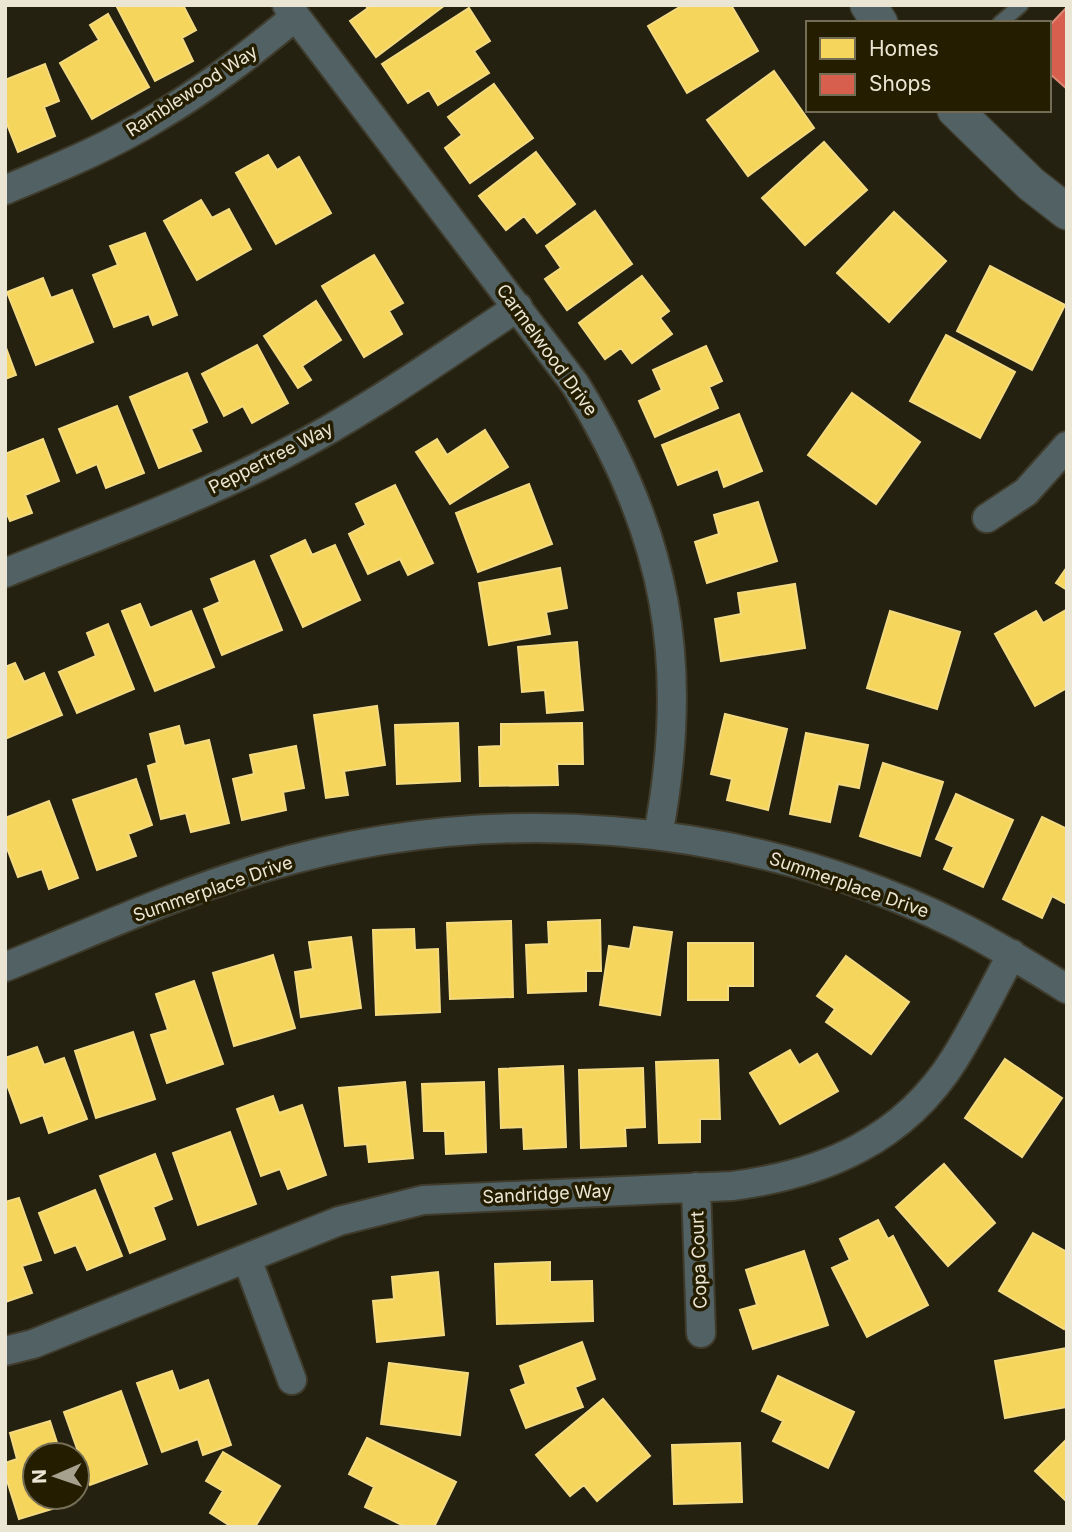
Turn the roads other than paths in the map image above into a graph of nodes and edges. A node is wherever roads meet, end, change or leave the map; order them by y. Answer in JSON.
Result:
{"nodes":[{"id":1,"x":868,"y":5,"type":"edge"},
{"id":2,"x":1021,"y":5,"type":"edge"},
{"id":3,"x":291,"y":11,"type":"edge"},
{"id":4,"x":879,"y":21,"type":"edge"},
{"id":5,"x":1002,"y":21,"type":"edge"},
{"id":6,"x":957,"y":112,"type":"edge"},
{"id":7,"x":5,"y":190,"type":"edge"},
{"id":8,"x":1067,"y":212,"type":"edge"},
{"id":9,"x":518,"y":307,"type":"junction"},
{"id":10,"x":1067,"y":446,"type":"edge"},
{"id":11,"x":987,"y":518,"type":"dead end"},
{"id":12,"x":5,"y":573,"type":"edge"},
{"id":13,"x":659,"y":835,"type":"junction"},
{"id":14,"x":1012,"y":954,"type":"junction"},
{"id":15,"x":5,"y":967,"type":"edge"},
{"id":16,"x":1067,"y":989,"type":"edge"},
{"id":17,"x":696,"y":1187,"type":"junction"},
{"id":18,"x":247,"y":1259,"type":"junction"},
{"id":19,"x":702,"y":1333,"type":"dead end"},
{"id":20,"x":5,"y":1351,"type":"edge"},
{"id":21,"x":292,"y":1380,"type":"dead end"}],
"edges":[{"from":1,"to":4,"type":"street"},
{"from":2,"to":5,"type":"lane"},
{"from":3,"to":7,"type":"street","name":"Ramblewood Way"},
{"from":3,"to":9,"type":"street","name":"Carmelwood Drive"},
{"from":6,"to":8,"type":"street"},
{"from":9,"to":12,"type":"street","name":"Peppertree Way"},
{"from":9,"to":13,"type":"street","name":"Carmelwood Drive"},
{"from":10,"to":11,"type":"street"},
{"from":13,"to":14,"type":"street","name":"Summerplace Drive"},
{"from":13,"to":15,"type":"street","name":"Summerplace Drive"},
{"from":14,"to":16,"type":"street","name":"Summerplace Drive"},
{"from":14,"to":17,"type":"street","name":"Sandridge Way"},
{"from":17,"to":18,"type":"street","name":"Sandridge Way"},
{"from":17,"to":19,"type":"street","name":"Copa Court"},
{"from":18,"to":20,"type":"street","name":"Sandridge Way"},
{"from":18,"to":21,"type":"street"}]}
